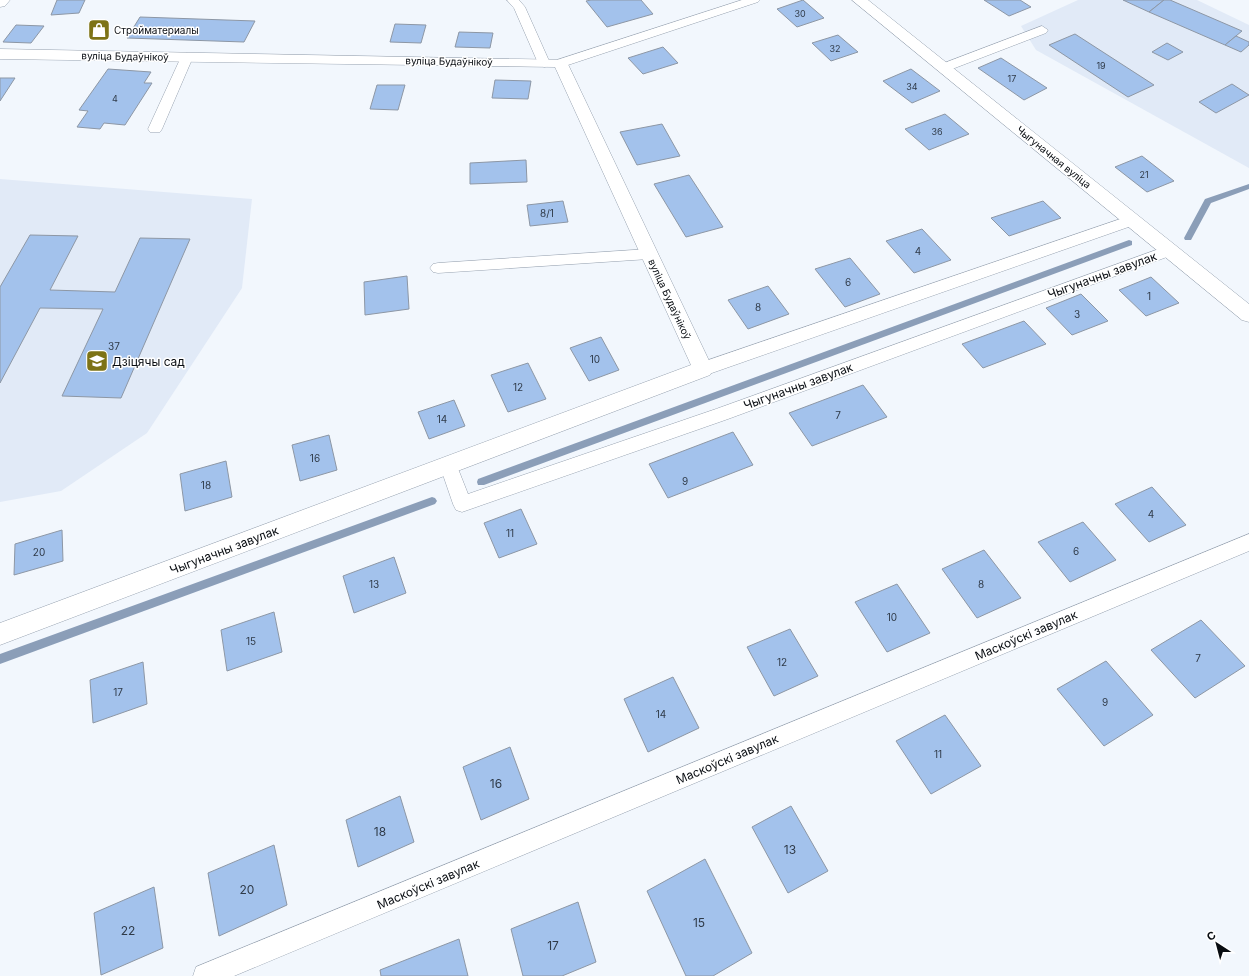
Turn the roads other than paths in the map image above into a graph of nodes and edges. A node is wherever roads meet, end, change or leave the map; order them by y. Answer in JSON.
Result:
{"nodes":[{"id":1,"x":3,"y":0,"type":"edge"},
{"id":2,"x":513,"y":0,"type":"edge"},
{"id":3,"x":754,"y":0,"type":"edge"},
{"id":4,"x":859,"y":0,"type":"edge"},
{"id":5,"x":0,"y":3,"type":"edge"},
{"id":6,"x":1042,"y":30,"type":"dead end"},
{"id":7,"x":0,"y":54,"type":"edge"},
{"id":8,"x":187,"y":57,"type":"junction"},
{"id":9,"x":544,"y":63,"type":"junction"},
{"id":10,"x":561,"y":63,"type":"junction"},
{"id":11,"x":943,"y":68,"type":"junction"},
{"id":12,"x":155,"y":129,"type":"dead end"},
{"id":13,"x":1132,"y":220,"type":"junction"},
{"id":14,"x":1170,"y":250,"type":"junction"},
{"id":15,"x":649,"y":254,"type":"junction"},
{"id":16,"x":438,"y":268,"type":"dead end"},
{"id":17,"x":1249,"y":315,"type":"edge"},
{"id":18,"x":702,"y":369,"type":"junction"},
{"id":19,"x":448,"y":466,"type":"junction"},
{"id":20,"x":1249,"y":542,"type":"edge"},
{"id":21,"x":0,"y":634,"type":"edge"},
{"id":22,"x":206,"y":976,"type":"edge"}],
"edges":[{"from":1,"to":5,"type":"street"},
{"from":2,"to":9,"type":"lane"},
{"from":3,"to":10,"type":"lane"},
{"from":4,"to":11,"type":"street","name":"Чыгуначная вуліца"},
{"from":6,"to":11,"type":"lane"},
{"from":7,"to":8,"type":"street","name":"вуліца Будаўнікоў"},
{"from":8,"to":9,"type":"street","name":"вуліца Будаўнікоў"},
{"from":8,"to":12,"type":"lane"},
{"from":9,"to":10,"type":"street","name":"вуліца Будаўнікоў"},
{"from":10,"to":15,"type":"street","name":"вуліца Будаўнікоў"},
{"from":11,"to":13,"type":"street","name":"Чыгуначная вуліца"},
{"from":13,"to":14,"type":"street","name":"Чыгуначная вуліца"},
{"from":13,"to":18,"type":"lane","name":"Чыгуначны завулак"},
{"from":14,"to":17,"type":"street","name":"Чыгуначная вуліца"},
{"from":14,"to":19,"type":"lane","name":"Чыгуначны завулак"},
{"from":15,"to":16,"type":"lane"},
{"from":15,"to":18,"type":"street","name":"вуліца Будаўнікоў"},
{"from":18,"to":19,"type":"street","name":"Чыгуначны завулак"},
{"from":19,"to":21,"type":"street","name":"Чыгуначны завулак"},
{"from":20,"to":22,"type":"lane","name":"Маскоўскі завулак"}]}
